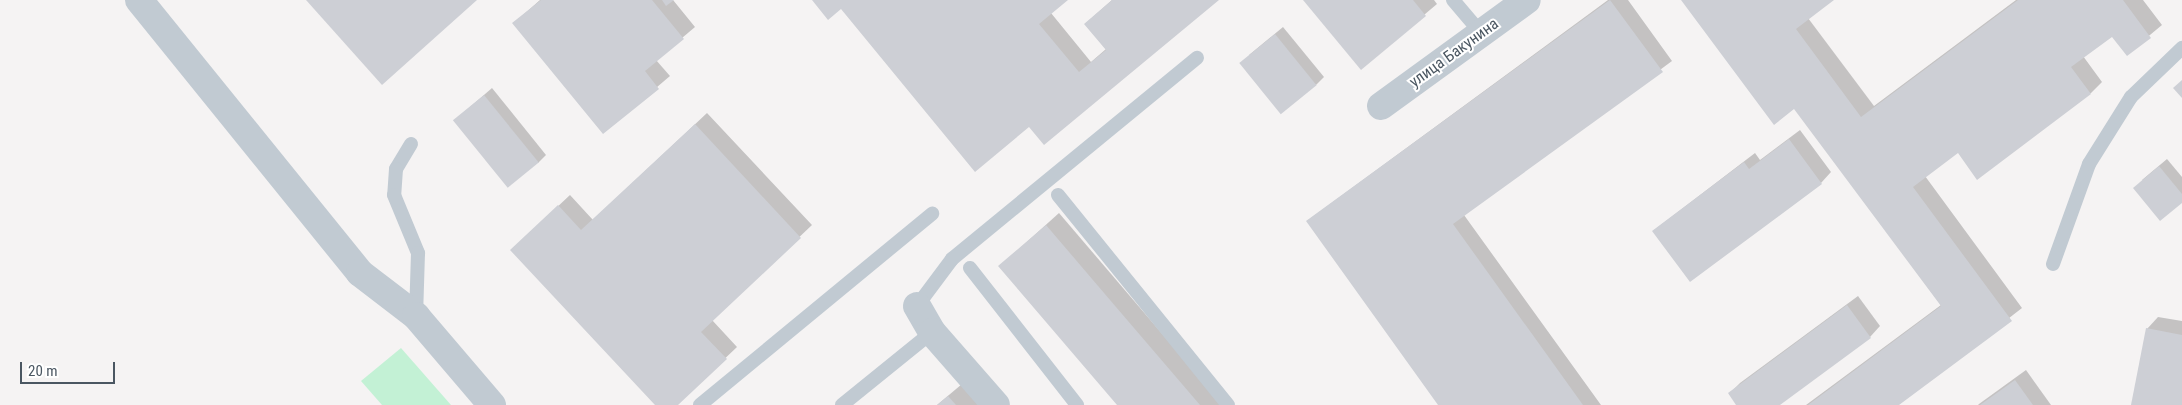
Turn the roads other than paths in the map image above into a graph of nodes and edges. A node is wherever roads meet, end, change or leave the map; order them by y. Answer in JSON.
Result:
{"nodes":[{"id":1,"x":139,"y":0,"type":"edge"},
{"id":2,"x":1453,"y":0,"type":"edge"},
{"id":3,"x":1527,"y":0,"type":"edge"},
{"id":4,"x":1481,"y":33,"type":"junction"},
{"id":5,"x":2182,"y":48,"type":"edge"},
{"id":6,"x":1197,"y":58,"type":"dead end"},
{"id":7,"x":1381,"y":106,"type":"dead end"},
{"id":8,"x":411,"y":144,"type":"dead end"},
{"id":9,"x":1058,"y":195,"type":"dead end"},
{"id":10,"x":932,"y":214,"type":"dead end"},
{"id":11,"x":2053,"y":264,"type":"dead end"},
{"id":12,"x":970,"y":268,"type":"dead end"},
{"id":13,"x":917,"y":306,"type":"joint"},
{"id":14,"x":416,"y":316,"type":"junction"},
{"id":15,"x":932,"y":332,"type":"junction"},
{"id":16,"x":492,"y":405,"type":"edge"},
{"id":17,"x":700,"y":405,"type":"edge"},
{"id":18,"x":842,"y":405,"type":"edge"},
{"id":19,"x":996,"y":405,"type":"edge"},
{"id":20,"x":1077,"y":405,"type":"edge"},
{"id":21,"x":1228,"y":405,"type":"edge"}],
"edges":[{"from":1,"to":14,"type":"street"},
{"from":2,"to":4,"type":"lane"},
{"from":3,"to":4,"type":"street","name":"улица Бакунина"},
{"from":4,"to":7,"type":"street","name":"улица Бакунина"},
{"from":5,"to":11,"type":"lane"},
{"from":6,"to":13,"type":"lane"},
{"from":8,"to":14,"type":"lane"},
{"from":9,"to":21,"type":"lane"},
{"from":10,"to":17,"type":"lane"},
{"from":12,"to":20,"type":"lane"},
{"from":13,"to":15,"type":"street"},
{"from":14,"to":16,"type":"street"},
{"from":15,"to":18,"type":"lane"},
{"from":15,"to":19,"type":"street"}]}
